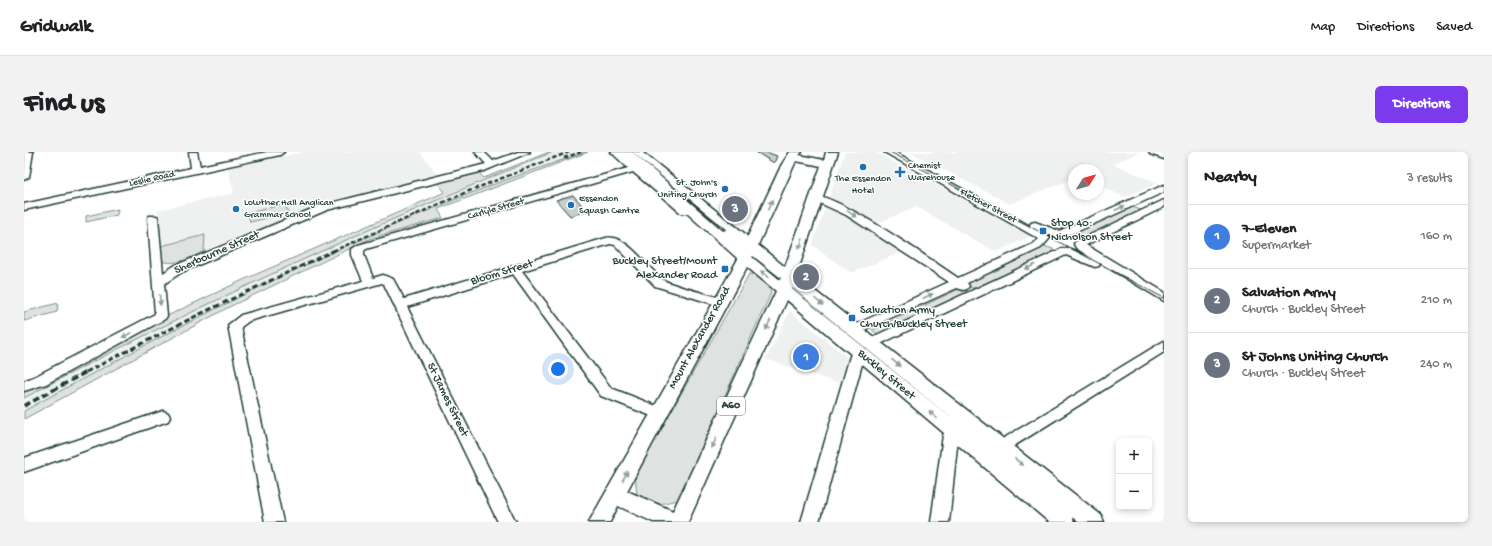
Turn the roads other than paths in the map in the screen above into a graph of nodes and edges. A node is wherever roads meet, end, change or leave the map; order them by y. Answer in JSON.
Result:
{"nodes":[{"id":1,"x":29,"y":152,"type":"edge"},
{"id":2,"x":194,"y":152,"type":"edge"},
{"id":3,"x":280,"y":152,"type":"edge"},
{"id":4,"x":479,"y":152,"type":"edge"},
{"id":5,"x":526,"y":152,"type":"edge"},
{"id":6,"x":615,"y":152,"type":"edge"},
{"id":7,"x":625,"y":152,"type":"edge"},
{"id":8,"x":636,"y":152,"type":"edge"},
{"id":9,"x":832,"y":152,"type":"edge"},
{"id":10,"x":888,"y":152,"type":"edge"},
{"id":11,"x":897,"y":152,"type":"edge"},
{"id":12,"x":1153,"y":152,"type":"edge"},
{"id":13,"x":794,"y":155,"type":"edge"},
{"id":14,"x":1164,"y":156,"type":"edge"},
{"id":15,"x":828,"y":164,"type":"junction"},
{"id":16,"x":492,"y":165,"type":"junction"},
{"id":17,"x":635,"y":169,"type":"junction"},
{"id":18,"x":196,"y":170,"type":"junction"},
{"id":19,"x":24,"y":177,"type":"edge"},
{"id":20,"x":666,"y":187,"type":"junction"},
{"id":21,"x":1164,"y":188,"type":"edge"},
{"id":22,"x":817,"y":198,"type":"junction"},
{"id":23,"x":1164,"y":203,"type":"edge"},
{"id":24,"x":24,"y":207,"type":"edge"},
{"id":25,"x":153,"y":218,"type":"dead end"},
{"id":26,"x":710,"y":228,"type":"junction"},
{"id":27,"x":1058,"y":234,"type":"junction"},
{"id":28,"x":1045,"y":239,"type":"junction"},
{"id":29,"x":1080,"y":245,"type":"junction"},
{"id":30,"x":1066,"y":251,"type":"junction"},
{"id":31,"x":748,"y":252,"type":"junction"},
{"id":32,"x":158,"y":266,"type":"junction"},
{"id":33,"x":178,"y":269,"type":"junction"},
{"id":34,"x":514,"y":269,"type":"junction"},
{"id":35,"x":369,"y":282,"type":"junction"},
{"id":36,"x":786,"y":283,"type":"junction"},
{"id":37,"x":958,"y":283,"type":"junction"},
{"id":38,"x":158,"y":284,"type":"junction"},
{"id":39,"x":1151,"y":290,"type":"junction"},
{"id":40,"x":975,"y":293,"type":"junction"},
{"id":41,"x":1164,"y":297,"type":"edge"},
{"id":42,"x":720,"y":302,"type":"junction"},
{"id":43,"x":399,"y":305,"type":"junction"},
{"id":44,"x":848,"y":333,"type":"junction"},
{"id":45,"x":1164,"y":346,"type":"edge"},
{"id":46,"x":864,"y":348,"type":"junction"},
{"id":47,"x":24,"y":386,"type":"edge"},
{"id":48,"x":659,"y":413,"type":"junction"},
{"id":49,"x":163,"y":417,"type":"dead end"},
{"id":50,"x":969,"y":422,"type":"junction"},
{"id":51,"x":954,"y":431,"type":"junction"},
{"id":52,"x":993,"y":452,"type":"junction"},
{"id":53,"x":24,"y":465,"type":"edge"},
{"id":54,"x":614,"y":495,"type":"junction"},
{"id":55,"x":274,"y":522,"type":"edge"},
{"id":56,"x":507,"y":522,"type":"edge"},
{"id":57,"x":599,"y":522,"type":"edge"},
{"id":58,"x":677,"y":522,"type":"edge"},
{"id":59,"x":810,"y":522,"type":"edge"},
{"id":60,"x":940,"y":522,"type":"edge"},
{"id":61,"x":1064,"y":522,"type":"edge"},
{"id":62,"x":1094,"y":522,"type":"edge"}],
"edges":[{"from":1,"to":19,"type":"street"},
{"from":2,"to":18,"type":"street"},
{"from":3,"to":18,"type":"street","name":"Leslie Road"},
{"from":4,"to":16,"type":"street"},
{"from":5,"to":16,"type":"street","name":"Sherbourne Street"},
{"from":6,"to":17,"type":"street","name":"Buckley Street"},
{"from":7,"to":20,"type":"main road","name":"Buckley Street"},
{"from":8,"to":31,"type":"street","name":"Buckley Street"},
{"from":9,"to":15,"type":"main road","number":"A60"},
{"from":10,"to":28,"type":"street","name":"Fletcher Street"},
{"from":11,"to":27,"type":"street","name":"Fletcher Street"},
{"from":12,"to":14,"type":"street"},
{"from":13,"to":15,"type":"main road"},
{"from":31,"to":13,"type":"main road","name":"Mount Alexander Road","one_way":true},
{"from":15,"to":22,"type":"main road","number":"A60"},
{"from":16,"to":33,"type":"street","name":"Sherbourne Street"},
{"from":17,"to":26,"type":"street","name":"Buckley Street"},
{"from":17,"to":35,"type":"street","name":"Carlyle Street"},
{"from":18,"to":24,"type":"street","name":"Leslie Road"},
{"from":20,"to":26,"type":"main road","name":"Buckley Street"},
{"from":20,"to":31,"type":"main road","name":"Buckley Street"},
{"from":27,"to":21,"type":"street","one_way":true},
{"from":22,"to":36,"type":"main road","number":"A60","one_way":true},
{"from":22,"to":37,"type":"street","one_way":true},
{"from":23,"to":29,"type":"street"},
{"from":25,"to":32,"type":"street"},
{"from":26,"to":31,"type":"main road","name":"Buckley Street"},
{"from":27,"to":28,"type":"street"},
{"from":27,"to":29,"type":"street","name":"Fletcher Street"},
{"from":28,"to":30,"type":"street","name":"Fletcher Street"},
{"from":28,"to":37,"type":"street"},
{"from":29,"to":30,"type":"street"},
{"from":29,"to":39,"type":"street"},
{"from":30,"to":39,"type":"street"},
{"from":30,"to":40,"type":"street","one_way":true},
{"from":31,"to":36,"type":"main road","name":"Buckley Street"},
{"from":31,"to":42,"type":"main road","name":"Mount Alexander Road"},
{"from":32,"to":33,"type":"street"},
{"from":32,"to":38,"type":"street"},
{"from":33,"to":38,"type":"street","name":"Sherbourne Street"},
{"from":34,"to":42,"type":"street","name":"Bloom Street"},
{"from":34,"to":43,"type":"street","name":"Bloom Street"},
{"from":34,"to":48,"type":"street"},
{"from":35,"to":43,"type":"street","name":"St James Street"},
{"from":35,"to":55,"type":"street"},
{"from":36,"to":44,"type":"main road","name":"Buckley Street"},
{"from":36,"to":58,"type":"main road","number":"A60","one_way":true},
{"from":37,"to":40,"type":"street"},
{"from":44,"to":37,"type":"street","one_way":true},
{"from":38,"to":47,"type":"street","one_way":true},
{"from":39,"to":41,"type":"street"},
{"from":40,"to":46,"type":"street"},
{"from":42,"to":48,"type":"main road","name":"Mount Alexander Road"},
{"from":43,"to":56,"type":"street","name":"St James Street"},
{"from":44,"to":46,"type":"main road","name":"Buckley Street"},
{"from":45,"to":52,"type":"street"},
{"from":46,"to":50,"type":"main road","name":"Buckley Street","one_way":true},
{"from":51,"to":46,"type":"main road","name":"Buckley Street","one_way":true},
{"from":46,"to":59,"type":"street"},
{"from":54,"to":48,"type":"main road","name":"Mount Alexander Road","one_way":true},
{"from":49,"to":53,"type":"street"},
{"from":50,"to":51,"type":"main road"},
{"from":50,"to":52,"type":"main road","name":"Buckley Street"},
{"from":51,"to":52,"type":"main road","name":"Buckley Street"},
{"from":51,"to":60,"type":"street"},
{"from":52,"to":61,"type":"main road","name":"Buckley Street"},
{"from":52,"to":62,"type":"main road","name":"Buckley Street","one_way":true},
{"from":54,"to":57,"type":"main road","name":"Mount Alexander Road"},
{"from":54,"to":58,"type":"main road"}]}
